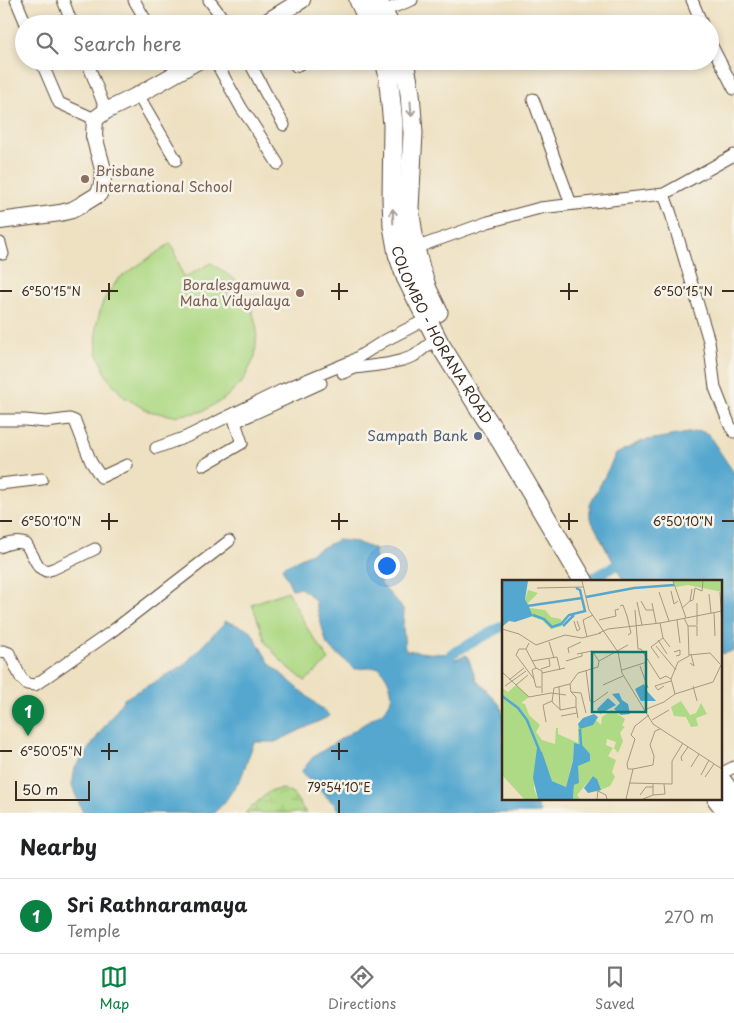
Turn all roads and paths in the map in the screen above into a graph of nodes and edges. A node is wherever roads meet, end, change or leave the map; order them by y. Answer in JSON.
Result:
{"nodes":[{"id":1,"x":16,"y":0,"type":"edge"},
{"id":2,"x":63,"y":0,"type":"edge"},
{"id":3,"x":134,"y":0,"type":"edge"},
{"id":4,"x":208,"y":0,"type":"edge"},
{"id":5,"x":302,"y":0,"type":"edge"},
{"id":6,"x":359,"y":0,"type":"edge"},
{"id":7,"x":412,"y":0,"type":"edge"},
{"id":8,"x":692,"y":0,"type":"edge"},
{"id":9,"x":22,"y":15,"type":"edge"},
{"id":10,"x":69,"y":15,"type":"edge"},
{"id":11,"x":143,"y":15,"type":"edge"},
{"id":12,"x":219,"y":15,"type":"edge"},
{"id":13,"x":278,"y":15,"type":"edge"},
{"id":14,"x":379,"y":15,"type":"edge"},
{"id":15,"x":698,"y":15,"type":"edge"},
{"id":16,"x":719,"y":60,"type":"edge"},
{"id":17,"x":46,"y":70,"type":"edge"},
{"id":18,"x":89,"y":70,"type":"edge"},
{"id":19,"x":169,"y":70,"type":"edge"},
{"id":20,"x":220,"y":70,"type":"edge"},
{"id":21,"x":254,"y":70,"type":"edge"},
{"id":22,"x":387,"y":70,"type":"edge"},
{"id":23,"x":406,"y":70,"type":"edge"},
{"id":24,"x":734,"y":89,"type":"edge"},
{"id":25,"x":138,"y":95,"type":"junction"},
{"id":26,"x":533,"y":99,"type":"dead end"},
{"id":27,"x":101,"y":115,"type":"junction"},
{"id":28,"x":284,"y":125,"type":"dead end"},
{"id":29,"x":734,"y":155,"type":"edge"},
{"id":30,"x":176,"y":160,"type":"dead end"},
{"id":31,"x":278,"y":164,"type":"dead end"},
{"id":32,"x":664,"y":194,"type":"junction"},
{"id":33,"x":571,"y":204,"type":"junction"},
{"id":34,"x":0,"y":221,"type":"edge"},
{"id":35,"x":415,"y":248,"type":"junction"},
{"id":36,"x":427,"y":319,"type":"junction"},
{"id":37,"x":437,"y":338,"type":"junction"},
{"id":38,"x":0,"y":420,"type":"edge"},
{"id":39,"x":734,"y":432,"type":"edge"},
{"id":40,"x":156,"y":448,"type":"dead end"},
{"id":41,"x":127,"y":465,"type":"dead end"},
{"id":42,"x":204,"y":465,"type":"dead end"},
{"id":43,"x":42,"y":479,"type":"dead end"},
{"id":44,"x":0,"y":484,"type":"edge"},
{"id":45,"x":228,"y":541,"type":"dead end"},
{"id":46,"x":0,"y":547,"type":"edge"},
{"id":47,"x":95,"y":549,"type":"dead end"},
{"id":48,"x":583,"y":572,"type":"edge"},
{"id":49,"x":595,"y":580,"type":"edge"},
{"id":50,"x":0,"y":652,"type":"edge"},
{"id":51,"x":734,"y":767,"type":"edge"},
{"id":52,"x":722,"y":773,"type":"edge"},
{"id":53,"x":722,"y":782,"type":"edge"},
{"id":54,"x":734,"y":797,"type":"edge"},
{"id":55,"x":718,"y":800,"type":"edge"},
{"id":56,"x":728,"y":813,"type":"edge"}],
"edges":[{"from":1,"to":9,"type":"street"},
{"from":2,"to":10,"type":"street"},
{"from":3,"to":11,"type":"street"},
{"from":4,"to":12,"type":"street"},
{"from":5,"to":13,"type":"street"},
{"from":6,"to":14,"type":"main road"},
{"from":7,"to":14,"type":"street"},
{"from":8,"to":15,"type":"street"},
{"from":16,"to":24,"type":"street"},
{"from":17,"to":27,"type":"street"},
{"from":18,"to":27,"type":"street"},
{"from":19,"to":25,"type":"street"},
{"from":20,"to":31,"type":"street"},
{"from":21,"to":28,"type":"street"},
{"from":36,"to":22,"type":"main road","name":"COLOMBO - HORANA ROAD","one_way":true},
{"from":23,"to":35,"type":"main road","name":"COLOMBO - HORANA ROAD","one_way":true},
{"from":25,"to":27,"type":"street"},
{"from":25,"to":30,"type":"street"},
{"from":26,"to":33,"type":"street"},
{"from":27,"to":34,"type":"street"},
{"from":29,"to":32,"type":"street"},
{"from":32,"to":33,"type":"street"},
{"from":32,"to":39,"type":"street"},
{"from":33,"to":35,"type":"street"},
{"from":35,"to":48,"type":"main road","name":"COLOMBO - HORANA ROAD"},
{"from":36,"to":37,"type":"main road","name":"COLOMBO - HORANA ROAD"},
{"from":36,"to":40,"type":"street"},
{"from":37,"to":42,"type":"street"},
{"from":37,"to":48,"type":"main road","name":"COLOMBO - HORANA ROAD"},
{"from":38,"to":41,"type":"street"},
{"from":43,"to":44,"type":"street"},
{"from":45,"to":50,"type":"street"},
{"from":46,"to":47,"type":"street"},
{"from":48,"to":49,"type":"main road","name":"COLOMBO - HORANA ROAD"},
{"from":51,"to":52,"type":"street"},
{"from":53,"to":54,"type":"main road"},
{"from":55,"to":56,"type":"main road"}]}
